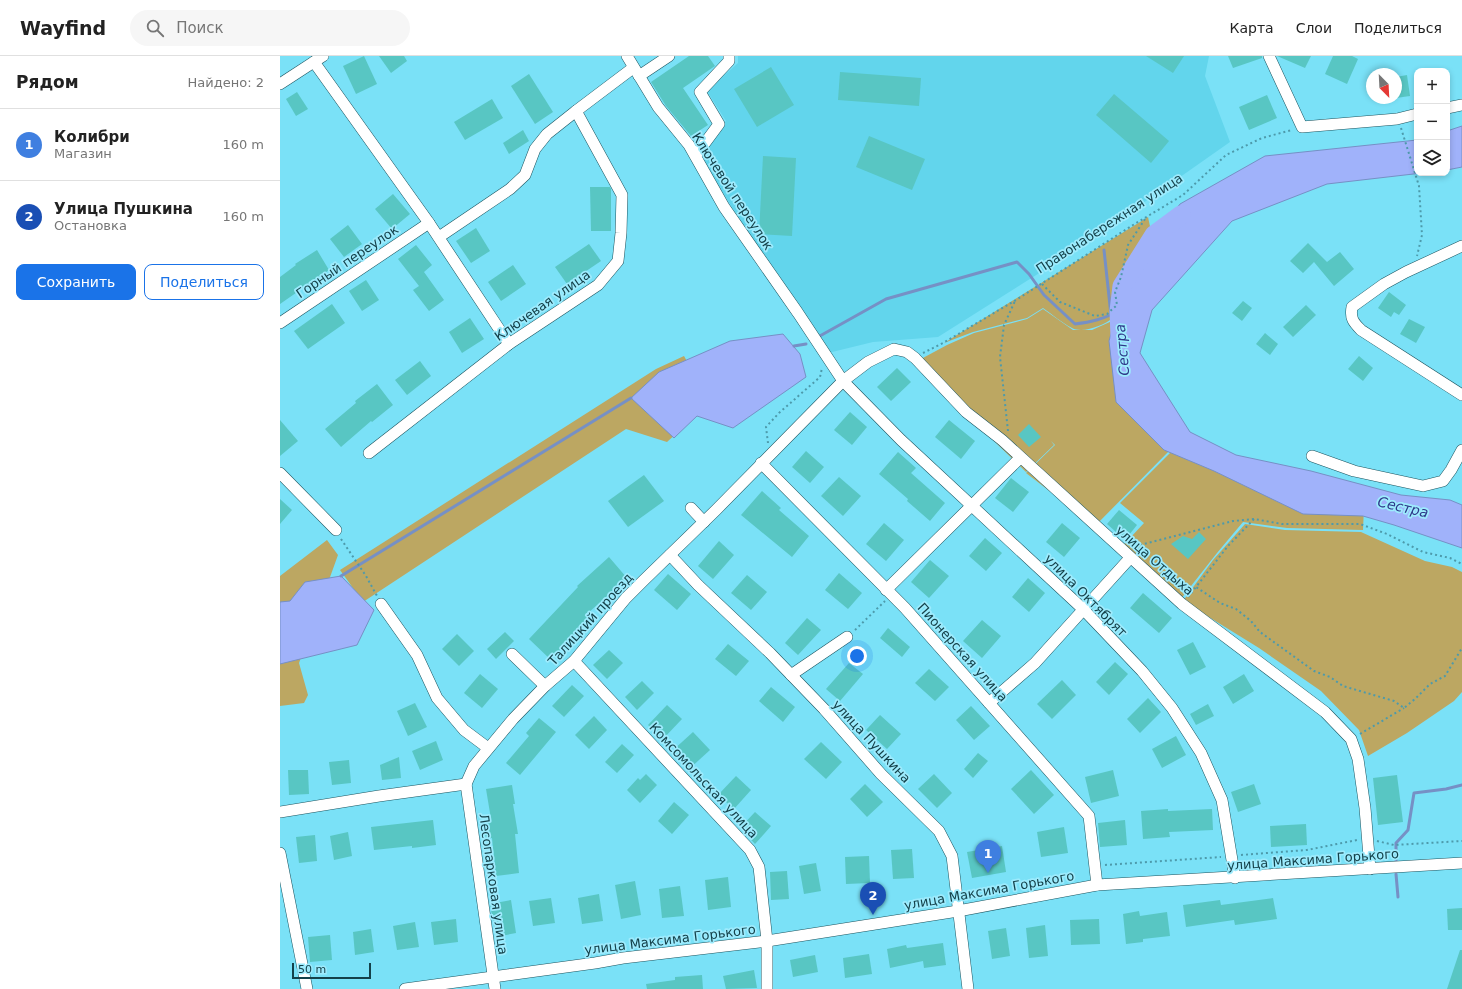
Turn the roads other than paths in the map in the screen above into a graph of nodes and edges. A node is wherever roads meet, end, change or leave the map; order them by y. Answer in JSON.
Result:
{"nodes":[{"id":1,"x":626,"y":56,"type":"edge"},
{"id":2,"x":669,"y":56,"type":"edge"},
{"id":3,"x":729,"y":56,"type":"edge"},
{"id":4,"x":1269,"y":56,"type":"edge"},
{"id":5,"x":319,"y":59,"type":"edge"},
{"id":6,"x":636,"y":72,"type":"junction"},
{"id":7,"x":280,"y":84,"type":"edge"},
{"id":8,"x":1462,"y":105,"type":"edge"},
{"id":9,"x":1450,"y":107,"type":"edge"},
{"id":10,"x":576,"y":111,"type":"junction"},
{"id":11,"x":1414,"y":115,"type":"edge"},
{"id":12,"x":696,"y":155,"type":"junction"},
{"id":13,"x":429,"y":223,"type":"junction"},
{"id":14,"x":439,"y":237,"type":"junction"},
{"id":15,"x":1462,"y":246,"type":"edge"},
{"id":16,"x":280,"y":323,"type":"edge"},
{"id":17,"x":509,"y":344,"type":"junction"},
{"id":18,"x":843,"y":381,"type":"junction"},
{"id":19,"x":1462,"y":395,"type":"edge"},
{"id":20,"x":1462,"y":450,"type":"edge"},
{"id":21,"x":369,"y":453,"type":"dead end"},
{"id":22,"x":1312,"y":456,"type":"dead end"},
{"id":23,"x":1020,"y":458,"type":"junction"},
{"id":24,"x":761,"y":464,"type":"junction"},
{"id":25,"x":280,"y":473,"type":"edge"},
{"id":26,"x":972,"y":505,"type":"junction"},
{"id":27,"x":691,"y":508,"type":"dead end"},
{"id":28,"x":704,"y":522,"type":"junction"},
{"id":29,"x":336,"y":530,"type":"road end"},
{"id":30,"x":670,"y":555,"type":"junction"},
{"id":31,"x":1130,"y":558,"type":"junction"},
{"id":32,"x":889,"y":592,"type":"junction"},
{"id":33,"x":382,"y":604,"type":"road end"},
{"id":34,"x":1083,"y":609,"type":"junction"},
{"id":35,"x":846,"y":637,"type":"road end"},
{"id":36,"x":512,"y":654,"type":"dead end"},
{"id":37,"x":574,"y":661,"type":"junction"},
{"id":38,"x":791,"y":675,"type":"junction"},
{"id":39,"x":546,"y":686,"type":"junction"},
{"id":40,"x":989,"y":703,"type":"junction"},
{"id":41,"x":488,"y":748,"type":"junction"},
{"id":42,"x":466,"y":784,"type":"junction"},
{"id":43,"x":280,"y":812,"type":"edge"},
{"id":44,"x":280,"y":853,"type":"edge"},
{"id":45,"x":1462,"y":863,"type":"edge"},
{"id":46,"x":1370,"y":869,"type":"junction"},
{"id":47,"x":1235,"y":878,"type":"junction"},
{"id":48,"x":1096,"y":885,"type":"junction"},
{"id":49,"x":958,"y":910,"type":"junction"},
{"id":50,"x":767,"y":941,"type":"junction"},
{"id":51,"x":493,"y":976,"type":"junction"},
{"id":52,"x":308,"y":989,"type":"edge"},
{"id":53,"x":405,"y":989,"type":"edge"},
{"id":54,"x":495,"y":989,"type":"edge"},
{"id":55,"x":767,"y":989,"type":"edge"},
{"id":56,"x":968,"y":989,"type":"edge"}],
"edges":[{"from":1,"to":6,"type":"street","name":"Ключевой переулок"},
{"from":2,"to":6,"type":"street"},
{"from":3,"to":12,"type":"street"},
{"from":4,"to":11,"type":"street"},
{"from":5,"to":7,"type":"street"},
{"from":5,"to":13,"type":"street"},
{"from":6,"to":10,"type":"street"},
{"from":6,"to":12,"type":"street","name":"Ключевой переулок"},
{"from":8,"to":9,"type":"street"},
{"from":10,"to":14,"type":"street"},
{"from":10,"to":17,"type":"street","name":"Ключевая улица"},
{"from":12,"to":18,"type":"street","name":"Ключевой переулок"},
{"from":13,"to":14,"type":"street"},
{"from":13,"to":16,"type":"street","name":"Горный переулок"},
{"from":14,"to":17,"type":"street"},
{"from":15,"to":19,"type":"street"},
{"from":17,"to":21,"type":"street","name":"Ключевая улица"},
{"from":18,"to":23,"type":"street","name":"улица Отдыха"},
{"from":18,"to":24,"type":"street","name":"Талицкий проезд"},
{"from":18,"to":26,"type":"street","name":"улица Октябрят"},
{"from":20,"to":22,"type":"street"},
{"from":23,"to":26,"type":"street"},
{"from":23,"to":31,"type":"street","name":"улица Отдыха"},
{"from":24,"to":28,"type":"street","name":"Талицкий проезд"},
{"from":24,"to":32,"type":"street","name":"Пионерская улица"},
{"from":25,"to":29,"type":"street"},
{"from":26,"to":32,"type":"street"},
{"from":26,"to":34,"type":"street","name":"улица Октябрят"},
{"from":27,"to":28,"type":"street"},
{"from":28,"to":30,"type":"street","name":"Талицкий проезд"},
{"from":30,"to":37,"type":"street","name":"Талицкий проезд"},
{"from":30,"to":38,"type":"street","name":"улица Пушкина"},
{"from":31,"to":34,"type":"street"},
{"from":31,"to":46,"type":"street","name":"улица Отдыха"},
{"from":32,"to":40,"type":"street","name":"Пионерская улица"},
{"from":33,"to":41,"type":"street"},
{"from":34,"to":40,"type":"street"},
{"from":34,"to":47,"type":"street","name":"улица Октябрят"},
{"from":35,"to":38,"type":"street"},
{"from":36,"to":39,"type":"street"},
{"from":37,"to":39,"type":"street","name":"Талицкий проезд"},
{"from":37,"to":50,"type":"street","name":"Комсомольская улица"},
{"from":38,"to":49,"type":"street","name":"улица Пушкина"},
{"from":39,"to":41,"type":"street","name":"Талицкий проезд"},
{"from":40,"to":48,"type":"street","name":"Пионерская улица"},
{"from":41,"to":42,"type":"street","name":"Талицкий проезд"},
{"from":42,"to":43,"type":"street"},
{"from":42,"to":51,"type":"street","name":"Лесопарковая улица"},
{"from":44,"to":52,"type":"street"},
{"from":45,"to":46,"type":"street","name":"улица Максима Горького"},
{"from":46,"to":47,"type":"street","name":"улица Максима Горького"},
{"from":47,"to":48,"type":"street","name":"улица Максима Горького"},
{"from":48,"to":49,"type":"street","name":"улица Максима Горького"},
{"from":49,"to":50,"type":"street","name":"улица Максима Горького"},
{"from":49,"to":56,"type":"street","name":"улица Пушкина"},
{"from":50,"to":51,"type":"street","name":"улица Максима Горького"},
{"from":50,"to":55,"type":"street","name":"Комсомольская улица"},
{"from":51,"to":53,"type":"street","name":"улица Максима Горького"},
{"from":51,"to":54,"type":"street","name":"Лесопарковая улица"}]}
